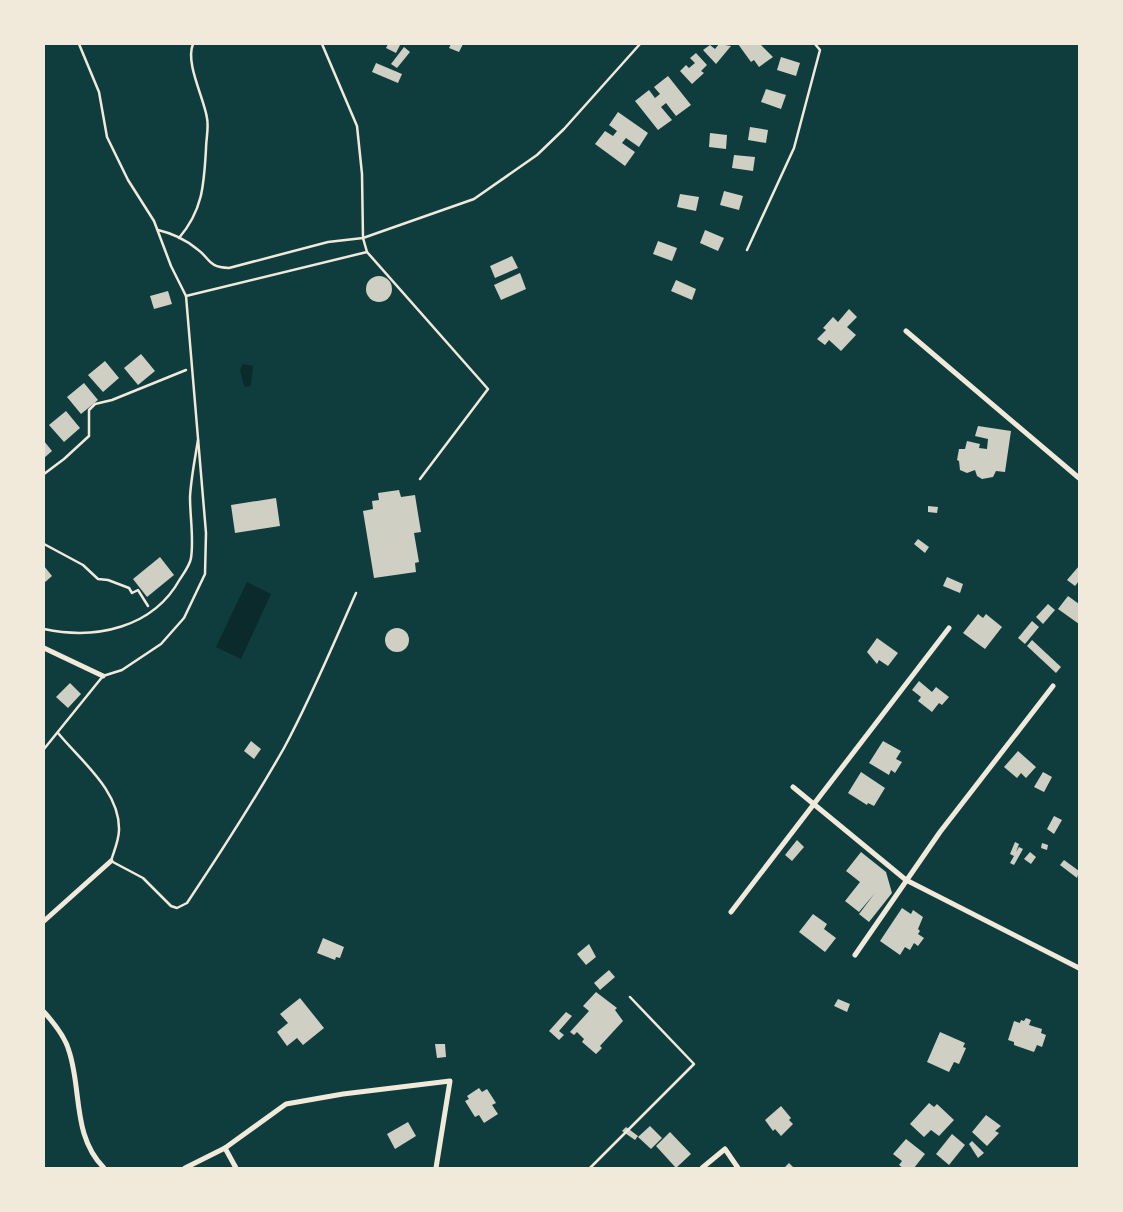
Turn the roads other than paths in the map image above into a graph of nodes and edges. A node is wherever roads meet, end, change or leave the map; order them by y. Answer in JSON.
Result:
{"nodes":[{"id":1,"x":79,"y":44,"type":"edge"},
{"id":2,"x":193,"y":44,"type":"edge"},
{"id":3,"x":322,"y":44,"type":"edge"},
{"id":4,"x":640,"y":44,"type":"edge"},
{"id":5,"x":815,"y":44,"type":"edge"},
{"id":6,"x":157,"y":230,"type":"junction"},
{"id":7,"x":179,"y":238,"type":"junction"},
{"id":8,"x":363,"y":238,"type":"junction"},
{"id":9,"x":748,"y":250,"type":"dead end"},
{"id":10,"x":366,"y":252,"type":"junction"},
{"id":11,"x":186,"y":296,"type":"junction"},
{"id":12,"x":906,"y":331,"type":"dead end"},
{"id":13,"x":199,"y":434,"type":"junction"},
{"id":14,"x":420,"y":478,"type":"dead end"},
{"id":15,"x":1079,"y":478,"type":"edge"},
{"id":16,"x":356,"y":593,"type":"dead end"},
{"id":17,"x":950,"y":628,"type":"dead end"},
{"id":18,"x":44,"y":629,"type":"edge"},
{"id":19,"x":44,"y":648,"type":"edge"},
{"id":20,"x":103,"y":676,"type":"junction"},
{"id":21,"x":1054,"y":686,"type":"dead end"},
{"id":22,"x":58,"y":733,"type":"junction"},
{"id":23,"x":44,"y":749,"type":"edge"},
{"id":24,"x":793,"y":788,"type":"dead end"},
{"id":25,"x":813,"y":804,"type":"junction"},
{"id":26,"x":111,"y":861,"type":"junction"},
{"id":27,"x":906,"y":880,"type":"junction"},
{"id":28,"x":731,"y":912,"type":"dead end"},
{"id":29,"x":44,"y":920,"type":"edge"},
{"id":30,"x":855,"y":955,"type":"dead end"},
{"id":31,"x":1079,"y":968,"type":"edge"},
{"id":32,"x":630,"y":997,"type":"dead end"},
{"id":33,"x":44,"y":1012,"type":"edge"},
{"id":34,"x":225,"y":1148,"type":"junction"},
{"id":35,"x":104,"y":1168,"type":"edge"},
{"id":36,"x":185,"y":1168,"type":"edge"},
{"id":37,"x":236,"y":1168,"type":"edge"},
{"id":38,"x":436,"y":1168,"type":"edge"},
{"id":39,"x":590,"y":1168,"type":"edge"},
{"id":40,"x":702,"y":1168,"type":"edge"},
{"id":41,"x":738,"y":1168,"type":"edge"}],
"edges":[{"from":1,"to":6,"type":"lane"},
{"from":2,"to":7,"type":"lane"},
{"from":3,"to":8,"type":"lane"},
{"from":4,"to":8,"type":"lane"},
{"from":5,"to":9,"type":"lane"},
{"from":6,"to":7,"type":"lane"},
{"from":6,"to":11,"type":"lane"},
{"from":7,"to":8,"type":"lane"},
{"from":8,"to":10,"type":"lane"},
{"from":10,"to":11,"type":"lane"},
{"from":10,"to":14,"type":"lane"},
{"from":11,"to":13,"type":"lane"},
{"from":12,"to":15,"type":"street"},
{"from":13,"to":18,"type":"lane"},
{"from":13,"to":20,"type":"lane"},
{"from":16,"to":26,"type":"lane"},
{"from":17,"to":25,"type":"street"},
{"from":19,"to":20,"type":"street"},
{"from":20,"to":22,"type":"lane"},
{"from":21,"to":27,"type":"street"},
{"from":22,"to":23,"type":"lane"},
{"from":22,"to":26,"type":"lane"},
{"from":24,"to":25,"type":"street"},
{"from":25,"to":27,"type":"street"},
{"from":25,"to":28,"type":"street"},
{"from":26,"to":29,"type":"street"},
{"from":27,"to":30,"type":"street"},
{"from":27,"to":31,"type":"street"},
{"from":32,"to":39,"type":"lane"},
{"from":33,"to":35,"type":"street"},
{"from":34,"to":36,"type":"street"},
{"from":34,"to":37,"type":"street"},
{"from":34,"to":38,"type":"street"},
{"from":40,"to":41,"type":"street"}]}
